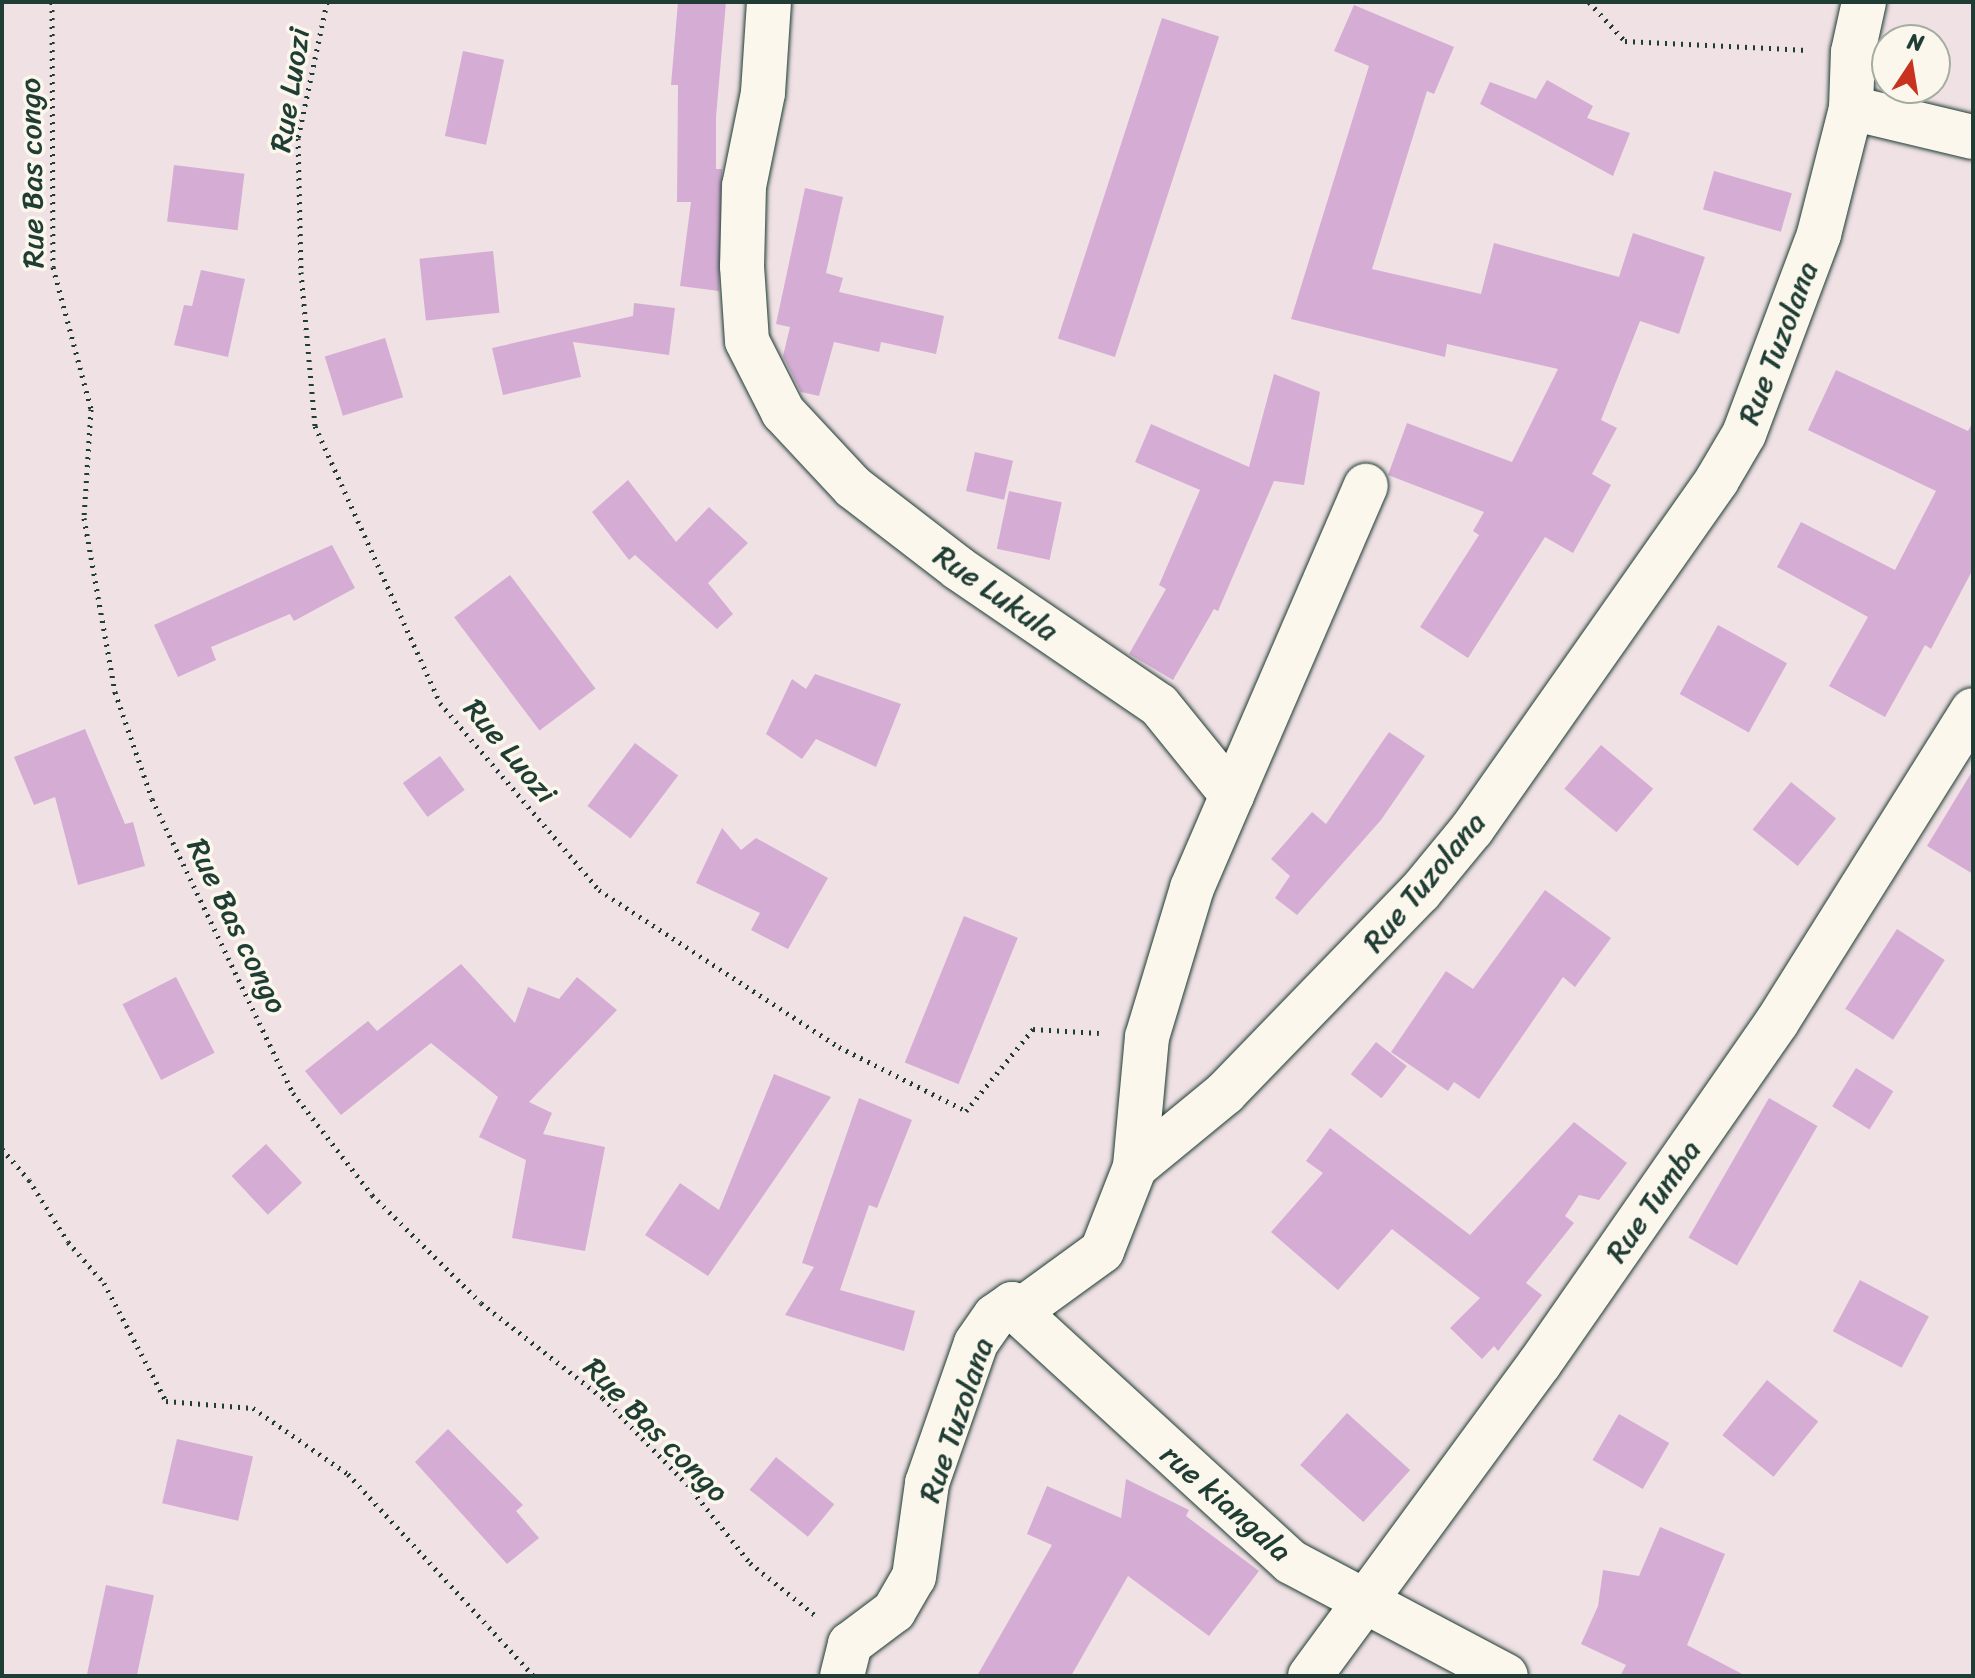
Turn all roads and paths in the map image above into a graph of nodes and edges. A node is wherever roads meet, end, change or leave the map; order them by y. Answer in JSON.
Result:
{"nodes":[{"id":1,"x":52,"y":2,"type":"edge"},
{"id":2,"x":327,"y":2,"type":"edge"},
{"id":3,"x":769,"y":2,"type":"edge"},
{"id":4,"x":1589,"y":2,"type":"edge"},
{"id":5,"x":1864,"y":2,"type":"edge"},
{"id":6,"x":1853,"y":52,"type":"junction"},
{"id":7,"x":1851,"y":108,"type":"junction"},
{"id":8,"x":1973,"y":137,"type":"edge"},
{"id":9,"x":1366,"y":486,"type":"dead end"},
{"id":10,"x":1973,"y":710,"type":"edge"},
{"id":11,"x":1232,"y":795,"type":"junction"},
{"id":12,"x":1147,"y":1037,"type":"junction"},
{"id":13,"x":2,"y":1149,"type":"edge"},
{"id":14,"x":1135,"y":1167,"type":"junction"},
{"id":15,"x":1018,"y":1312,"type":"junction"},
{"id":16,"x":1364,"y":1597,"type":"junction"},
{"id":17,"x":846,"y":1660,"type":"edge"},
{"id":18,"x":534,"y":1676,"type":"edge"},
{"id":19,"x":1310,"y":1676,"type":"edge"},
{"id":20,"x":1506,"y":1676,"type":"edge"}],
"edges":[{"from":1,"to":17,"type":"path","name":"Rue Bas congo"},
{"from":2,"to":12,"type":"path","name":"Rue Luozi"},
{"from":3,"to":11,"type":"street","name":"Rue Lukula"},
{"from":4,"to":6,"type":"path"},
{"from":5,"to":6,"type":"street","name":"Rue Tuzolana"},
{"from":6,"to":7,"type":"street","name":"Rue Tuzolana"},
{"from":7,"to":8,"type":"street"},
{"from":7,"to":14,"type":"street","name":"Rue Tuzolana"},
{"from":9,"to":11,"type":"street"},
{"from":10,"to":16,"type":"street","name":"Rue Tumba"},
{"from":11,"to":12,"type":"street"},
{"from":12,"to":14,"type":"street"},
{"from":13,"to":18,"type":"path"},
{"from":14,"to":15,"type":"street","name":"Rue Tuzolana"},
{"from":15,"to":16,"type":"street","name":"rue kiangala"},
{"from":15,"to":17,"type":"street","name":"Rue Tuzolana"},
{"from":16,"to":19,"type":"street","name":"Rue Tumba"},
{"from":16,"to":20,"type":"street","name":"rue kiangala"}]}
